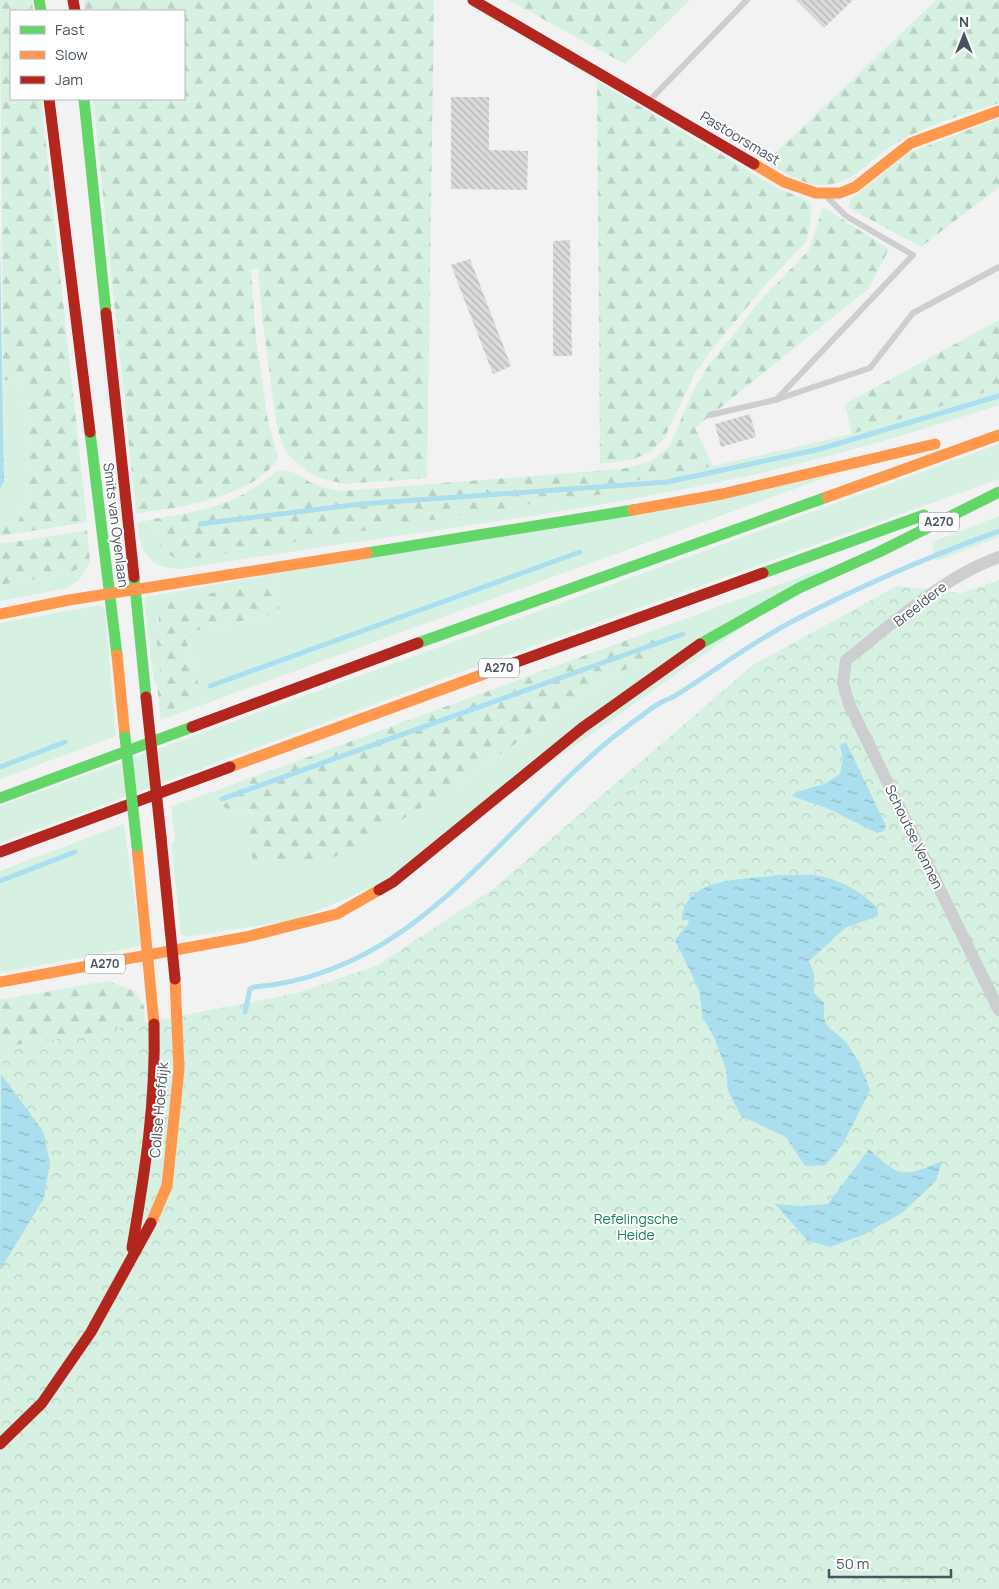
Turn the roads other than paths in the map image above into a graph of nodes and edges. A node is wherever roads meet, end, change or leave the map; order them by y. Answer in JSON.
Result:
{"nodes":[{"id":1,"x":474,"y":0,"type":"edge"},
{"id":2,"x":747,"y":0,"type":"edge"},
{"id":3,"x":49,"y":100,"type":"edge"},
{"id":4,"x":84,"y":100,"type":"edge"},
{"id":5,"x":649,"y":101,"type":"junction"},
{"id":6,"x":999,"y":111,"type":"edge"},
{"id":7,"x":824,"y":194,"type":"junction"},
{"id":8,"x":999,"y":266,"type":"edge"},
{"id":9,"x":776,"y":400,"type":"junction"},
{"id":10,"x":710,"y":415,"type":"dead end"},
{"id":11,"x":999,"y":430,"type":"edge"},
{"id":12,"x":999,"y":435,"type":"edge"},
{"id":13,"x":999,"y":490,"type":"edge"},
{"id":14,"x":999,"y":557,"type":"edge"},
{"id":15,"x":135,"y":591,"type":"junction"},
{"id":16,"x":110,"y":594,"type":"junction"},
{"id":17,"x":0,"y":614,"type":"edge"},
{"id":18,"x":846,"y":660,"type":"joint"},
{"id":19,"x":0,"y":798,"type":"edge"},
{"id":20,"x":0,"y":852,"type":"edge"},
{"id":21,"x":174,"y":950,"type":"junction"},
{"id":22,"x":149,"y":956,"type":"junction"},
{"id":23,"x":0,"y":982,"type":"edge"},
{"id":24,"x":999,"y":1010,"type":"edge"},
{"id":25,"x":129,"y":1264,"type":"junction"},
{"id":26,"x":0,"y":1444,"type":"edge"}],
"edges":[{"from":1,"to":5,"type":"main road","name":"Pastoorsmast"},
{"from":2,"to":5,"type":"lane"},
{"from":3,"to":16,"type":"main road","name":"Smits van Oyenlaan"},
{"from":4,"to":15,"type":"main road","name":"Smits van Oyenlaan"},
{"from":5,"to":7,"type":"main road","name":"Pastoorsmast"},
{"from":6,"to":7,"type":"main road","name":"Pastoorsmast"},
{"from":7,"to":9,"type":"lane"},
{"from":8,"to":9,"type":"lane"},
{"from":9,"to":10,"type":"lane"},
{"from":11,"to":15,"type":"main road"},
{"from":12,"to":19,"type":"main road"},
{"from":13,"to":20,"type":"main road","number":"A270"},
{"from":13,"to":21,"type":"main road","number":"A270"},
{"from":14,"to":18,"type":"street","name":"Breeldere"},
{"from":15,"to":16,"type":"main road"},
{"from":15,"to":21,"type":"main road","name":"Smits van Oyenlaan","bridge":true},
{"from":16,"to":17,"type":"main road"},
{"from":16,"to":22,"type":"main road","name":"Smits van Oyenlaan","bridge":true},
{"from":18,"to":24,"type":"street","name":"Schoutse Vennen"},
{"from":21,"to":22,"type":"main road","number":"A270"},
{"from":21,"to":25,"type":"main road","name":"Collse Hoefdijk"},
{"from":22,"to":23,"type":"main road","number":"A270"},
{"from":22,"to":25,"type":"main road","name":"Collse Hoefdijk"},
{"from":25,"to":26,"type":"main road","name":"Collse Hoefdijk"}]}
